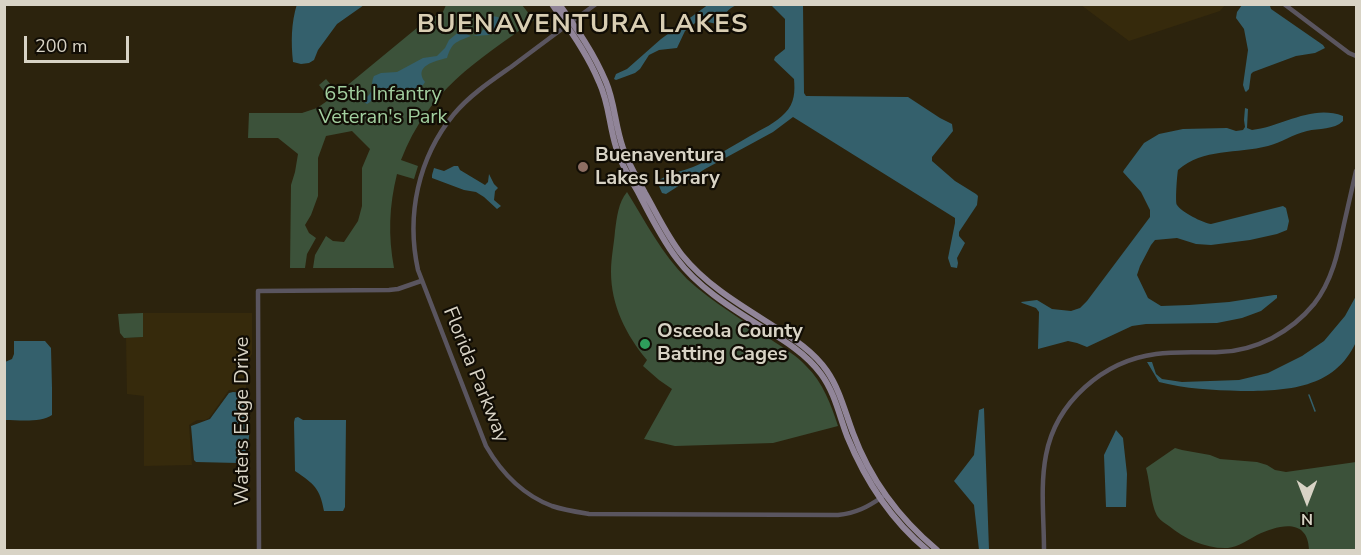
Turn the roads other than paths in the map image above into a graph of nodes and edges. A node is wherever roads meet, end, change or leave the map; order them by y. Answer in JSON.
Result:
{"nodes":[{"id":1,"x":552,"y":4,"type":"edge"},
{"id":2,"x":559,"y":4,"type":"edge"},
{"id":3,"x":596,"y":4,"type":"edge"},
{"id":4,"x":1284,"y":4,"type":"edge"},
{"id":5,"x":570,"y":24,"type":"junction"},
{"id":6,"x":1356,"y":56,"type":"edge"},
{"id":7,"x":1356,"y":171,"type":"edge"},
{"id":8,"x":421,"y":281,"type":"junction"},
{"id":9,"x":883,"y":497,"type":"junction"},
{"id":10,"x":259,"y":550,"type":"edge"},
{"id":11,"x":927,"y":550,"type":"edge"},
{"id":12,"x":937,"y":550,"type":"edge"},
{"id":13,"x":1044,"y":550,"type":"edge"}],
"edges":[{"from":1,"to":5,"type":"main road"},
{"from":2,"to":5,"type":"main road"},
{"from":3,"to":5,"type":"street","name":"Florida Parkway"},
{"from":4,"to":6,"type":"street"},
{"from":5,"to":8,"type":"street","name":"Florida Parkway"},
{"from":5,"to":9,"type":"main road"},
{"from":7,"to":13,"type":"street"},
{"from":8,"to":9,"type":"street","name":"Florida Parkway"},
{"from":8,"to":10,"type":"street","name":"Waters Edge Drive"},
{"from":9,"to":11,"type":"main road"},
{"from":9,"to":12,"type":"main road"}]}
